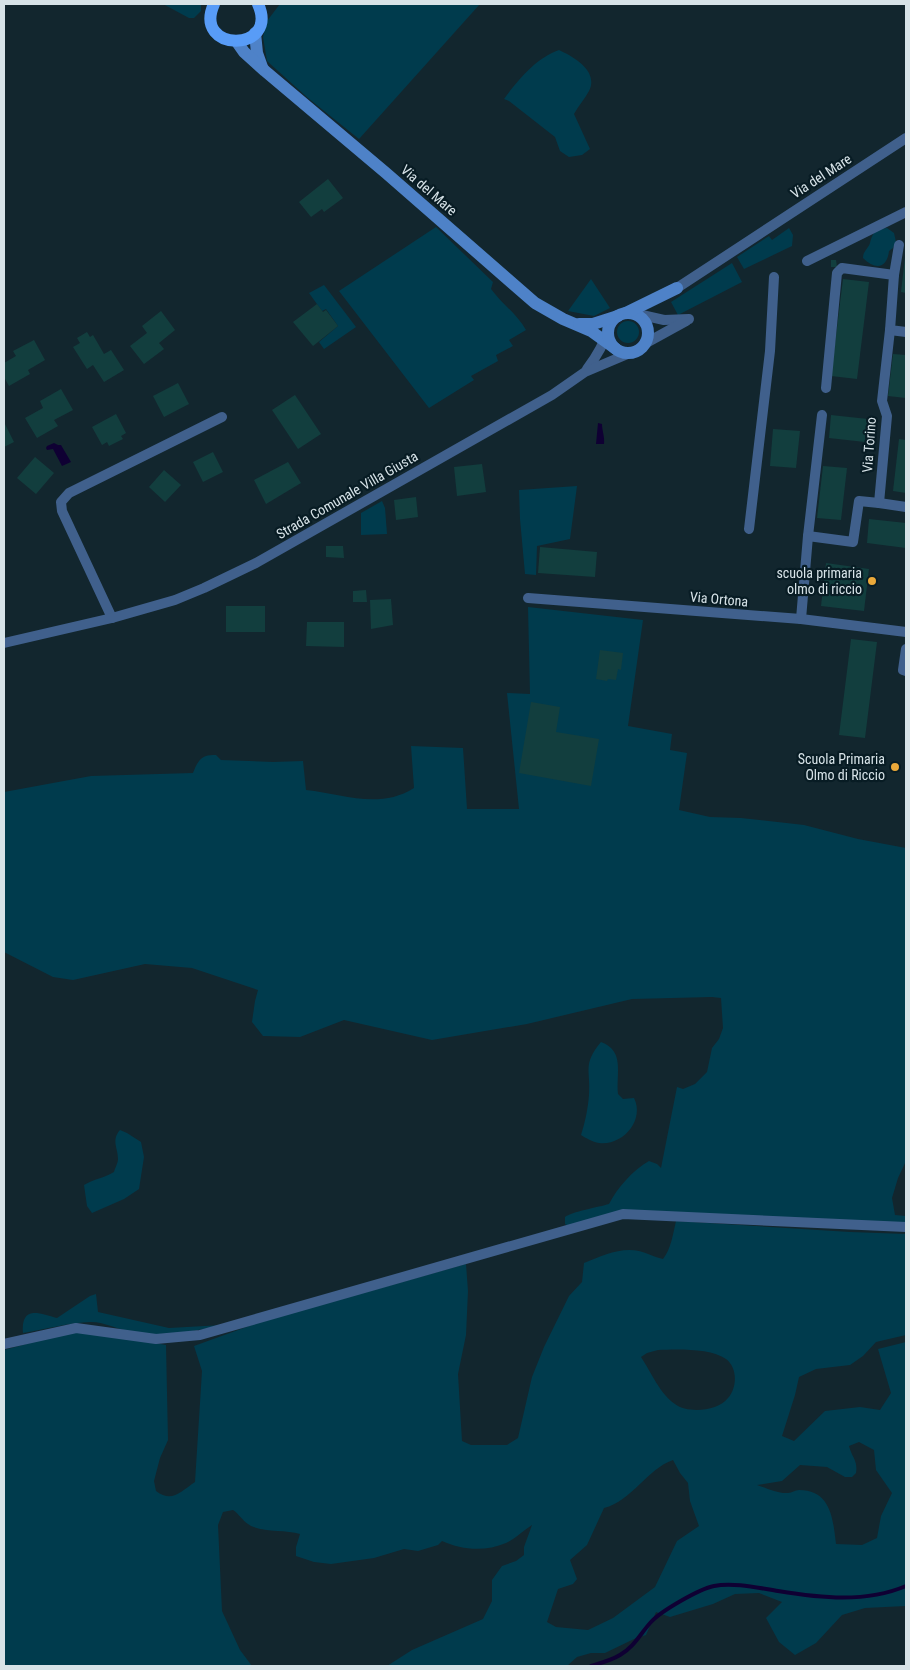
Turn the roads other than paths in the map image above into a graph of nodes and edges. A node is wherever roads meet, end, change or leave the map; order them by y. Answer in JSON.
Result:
{"nodes":[{"id":1,"x":214,"y":4,"type":"edge"},
{"id":2,"x":258,"y":4,"type":"edge"},
{"id":3,"x":255,"y":33,"type":"junction"},
{"id":4,"x":238,"y":42,"type":"junction"},
{"id":5,"x":265,"y":71,"type":"junction"},
{"id":6,"x":906,"y":138,"type":"edge"},
{"id":7,"x":906,"y":212,"type":"edge"},
{"id":8,"x":899,"y":245,"type":"dead end"},
{"id":9,"x":807,"y":261,"type":"dead end"},
{"id":10,"x":894,"y":275,"type":"junction"},
{"id":11,"x":774,"y":277,"type":"dead end"},
{"id":12,"x":677,"y":288,"type":"joint"},
{"id":13,"x":626,"y":314,"type":"junction"},
{"id":14,"x":577,"y":324,"type":"junction"},
{"id":15,"x":890,"y":330,"type":"junction"},
{"id":16,"x":906,"y":332,"type":"edge"},
{"id":17,"x":607,"y":335,"type":"junction"},
{"id":18,"x":646,"y":343,"type":"junction"},
{"id":19,"x":630,"y":353,"type":"junction"},
{"id":20,"x":585,"y":372,"type":"junction"},
{"id":21,"x":826,"y":388,"type":"dead end"},
{"id":22,"x":822,"y":415,"type":"dead end"},
{"id":23,"x":222,"y":417,"type":"dead end"},
{"id":24,"x":879,"y":504,"type":"junction"},
{"id":25,"x":906,"y":507,"type":"edge"},
{"id":26,"x":749,"y":529,"type":"dead end"},
{"id":27,"x":808,"y":536,"type":"junction"},
{"id":28,"x":528,"y":598,"type":"dead end"},
{"id":29,"x":112,"y":618,"type":"junction"},
{"id":30,"x":801,"y":619,"type":"junction"},
{"id":31,"x":906,"y":632,"type":"edge"},
{"id":32,"x":4,"y":642,"type":"edge"},
{"id":33,"x":906,"y":649,"type":"edge"},
{"id":34,"x":905,"y":671,"type":"edge"},
{"id":35,"x":906,"y":1227,"type":"edge"},
{"id":36,"x":4,"y":1344,"type":"edge"}],
"edges":[{"from":1,"to":4,"type":"main road"},
{"from":2,"to":3,"type":"main road"},
{"from":3,"to":4,"type":"main road"},
{"from":3,"to":5,"type":"street","name":"Via del Mare"},
{"from":4,"to":5,"type":"street","name":"Via del Mare"},
{"from":5,"to":14,"type":"street","name":"Via del Mare"},
{"from":6,"to":12,"type":"street","name":"Via del Mare"},
{"from":7,"to":9,"type":"street"},
{"from":8,"to":10,"type":"street","name":"Via Torino"},
{"from":10,"to":15,"type":"street","name":"Via Torino"},
{"from":10,"to":21,"type":"street"},
{"from":11,"to":26,"type":"street"},
{"from":12,"to":13,"type":"street"},
{"from":13,"to":14,"type":"street"},
{"from":13,"to":17,"type":"street"},
{"from":13,"to":18,"type":"street"},
{"from":13,"to":18,"type":"street"},
{"from":14,"to":17,"type":"street","name":"Via del Mare"},
{"from":15,"to":16,"type":"street"},
{"from":15,"to":24,"type":"street","name":"Via Torino"},
{"from":17,"to":19,"type":"street","name":"Via del Mare"},
{"from":17,"to":20,"type":"street"},
{"from":18,"to":19,"type":"street"},
{"from":19,"to":20,"type":"street"},
{"from":20,"to":29,"type":"street","name":"Strada Comunale Villa Giusta"},
{"from":22,"to":27,"type":"street"},
{"from":23,"to":29,"type":"street"},
{"from":24,"to":25,"type":"street"},
{"from":24,"to":27,"type":"street"},
{"from":27,"to":30,"type":"street"},
{"from":28,"to":30,"type":"street","name":"Via Ortona"},
{"from":29,"to":32,"type":"street","name":"Strada Comunale Villa Giusta"},
{"from":30,"to":31,"type":"street","name":"Via Ortona"},
{"from":33,"to":34,"type":"street"},
{"from":35,"to":36,"type":"street"}]}
